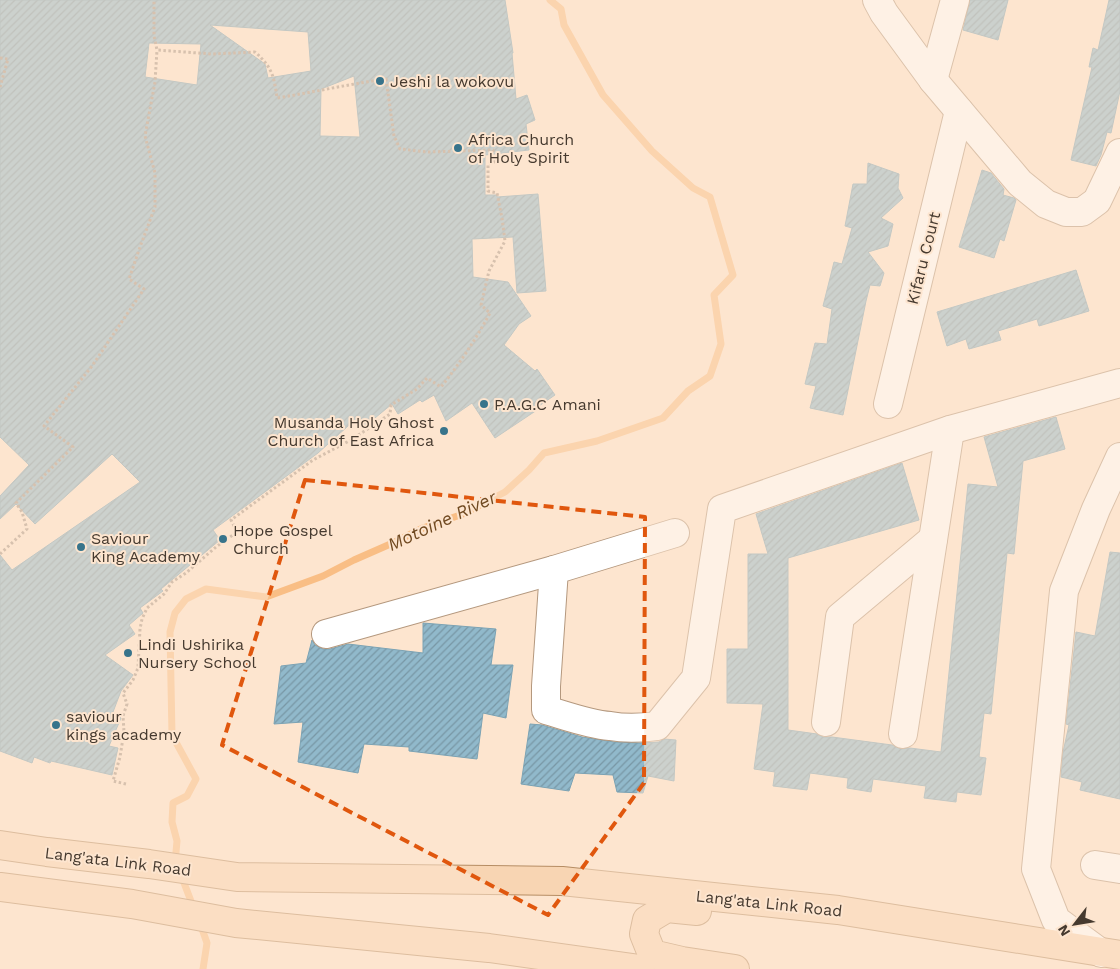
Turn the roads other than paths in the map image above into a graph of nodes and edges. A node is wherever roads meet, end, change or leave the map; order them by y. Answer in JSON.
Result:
{"nodes":[{"id":1,"x":877,"y":0,"type":"edge"},
{"id":2,"x":955,"y":0,"type":"edge"},
{"id":3,"x":933,"y":80,"type":"junction"},
{"id":4,"x":959,"y":112,"type":"junction"},
{"id":5,"x":1120,"y":154,"type":"edge"},
{"id":6,"x":1120,"y":383,"type":"edge"},
{"id":7,"x":888,"y":404,"type":"dead end"},
{"id":8,"x":950,"y":430,"type":"junction"},
{"id":9,"x":1120,"y":457,"type":"edge"},
{"id":10,"x":676,"y":533,"type":"dead end"},
{"id":11,"x":933,"y":539,"type":"junction"},
{"id":12,"x":554,"y":570,"type":"junction"},
{"id":13,"x":326,"y":634,"type":"dead end"},
{"id":14,"x":826,"y":722,"type":"dead end"},
{"id":15,"x":903,"y":734,"type":"dead end"},
{"id":16,"x":0,"y":845,"type":"edge"},
{"id":17,"x":0,"y":887,"type":"edge"},
{"id":18,"x":838,"y":910,"type":"junction"},
{"id":19,"x":1111,"y":954,"type":"edge"},
{"id":20,"x":640,"y":969,"type":"edge"},
{"id":21,"x":734,"y":969,"type":"edge"}],
"edges":[{"from":1,"to":3,"type":"street"},
{"from":2,"to":3,"type":"street"},
{"from":3,"to":4,"type":"street"},
{"from":4,"to":5,"type":"street"},
{"from":4,"to":7,"type":"street","name":"Kifaru Court"},
{"from":6,"to":8,"type":"street"},
{"from":8,"to":11,"type":"street"},
{"from":8,"to":12,"type":"street"},
{"from":9,"to":19,"type":"street"},
{"from":10,"to":12,"type":"street"},
{"from":11,"to":14,"type":"street"},
{"from":11,"to":15,"type":"street"},
{"from":12,"to":13,"type":"street"},
{"from":16,"to":18,"type":"main road","name":"Lang'ata Link Road"},
{"from":17,"to":20,"type":"main road"},
{"from":18,"to":19,"type":"main road","name":"Lang'ata Link Road"},
{"from":18,"to":21,"type":"main road"}]}
